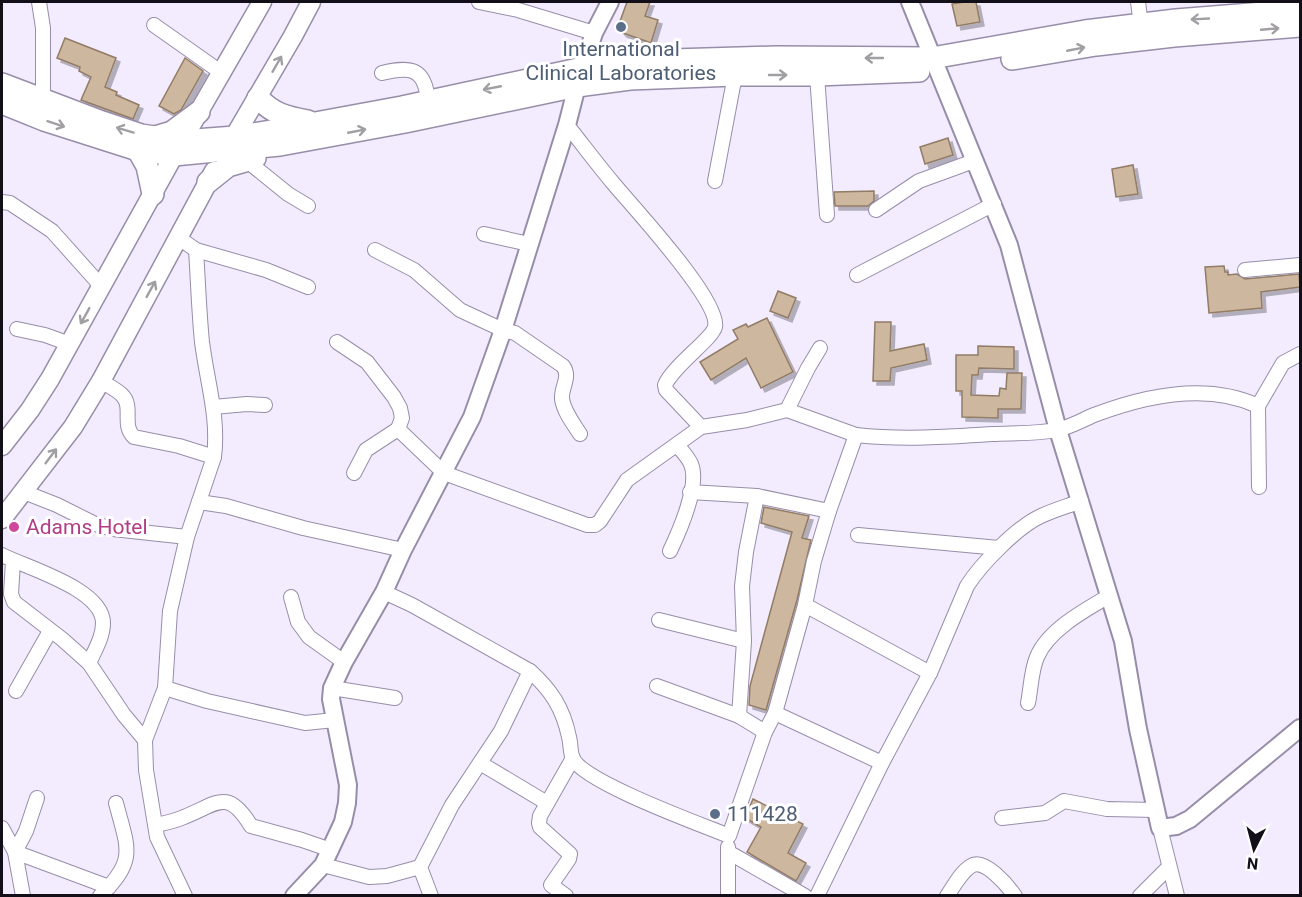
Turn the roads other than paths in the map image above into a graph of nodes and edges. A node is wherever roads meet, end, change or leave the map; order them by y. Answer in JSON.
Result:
{"nodes":[{"id":1,"x":39,"y":2,"type":"edge"},
{"id":2,"x":262,"y":2,"type":"edge"},
{"id":3,"x":311,"y":2,"type":"edge"},
{"id":4,"x":479,"y":2,"type":"edge"},
{"id":5,"x":610,"y":2,"type":"edge"},
{"id":6,"x":910,"y":2,"type":"edge"},
{"id":7,"x":1138,"y":2,"type":"edge"},
{"id":8,"x":1229,"y":9,"type":"edge"},
{"id":9,"x":1299,"y":12,"type":"edge"},
{"id":10,"x":154,"y":25,"type":"dead end"},
{"id":11,"x":1141,"y":25,"type":"junction"},
{"id":12,"x":594,"y":33,"type":"junction"},
{"id":13,"x":935,"y":64,"type":"junction"},
{"id":14,"x":222,"y":73,"type":"junction"},
{"id":15,"x":382,"y":74,"type":"dead end"},
{"id":16,"x":735,"y":75,"type":"junction"},
{"id":17,"x":817,"y":75,"type":"junction"},
{"id":18,"x":580,"y":77,"type":"junction"},
{"id":19,"x":2,"y":84,"type":"edge"},
{"id":20,"x":258,"y":98,"type":"junction"},
{"id":21,"x":43,"y":100,"type":"junction"},
{"id":22,"x":428,"y":101,"type":"junction"},
{"id":23,"x":2,"y":103,"type":"edge"},
{"id":24,"x":199,"y":112,"type":"junction"},
{"id":25,"x":567,"y":125,"type":"junction"},
{"id":26,"x":313,"y":130,"type":"junction"},
{"id":27,"x":146,"y":144,"type":"junction"},
{"id":28,"x":230,"y":144,"type":"junction"},
{"id":29,"x":178,"y":148,"type":"junction"},
{"id":30,"x":246,"y":160,"type":"junction"},
{"id":31,"x":974,"y":161,"type":"junction"},
{"id":32,"x":715,"y":181,"type":"dead end"},
{"id":33,"x":208,"y":182,"type":"junction"},
{"id":34,"x":153,"y":194,"type":"junction"},
{"id":35,"x":2,"y":202,"type":"edge"},
{"id":36,"x":994,"y":204,"type":"junction"},
{"id":37,"x":308,"y":206,"type":"dead end"},
{"id":38,"x":876,"y":210,"type":"dead end"},
{"id":39,"x":827,"y":215,"type":"dead end"},
{"id":40,"x":484,"y":234,"type":"dead end"},
{"id":41,"x":179,"y":238,"type":"junction"},
{"id":42,"x":530,"y":244,"type":"junction"},
{"id":43,"x":196,"y":250,"type":"junction"},
{"id":44,"x":375,"y":250,"type":"dead end"},
{"id":45,"x":1300,"y":265,"type":"edge"},
{"id":46,"x":1245,"y":270,"type":"dead end"},
{"id":47,"x":857,"y":275,"type":"dead end"},
{"id":48,"x":102,"y":286,"type":"junction"},
{"id":49,"x":308,"y":287,"type":"dead end"},
{"id":50,"x":17,"y":329,"type":"dead end"},
{"id":51,"x":503,"y":330,"type":"junction"},
{"id":52,"x":337,"y":342,"type":"dead end"},
{"id":53,"x":70,"y":344,"type":"junction"},
{"id":54,"x":820,"y":348,"type":"dead end"},
{"id":55,"x":1300,"y":354,"type":"edge"},
{"id":56,"x":100,"y":381,"type":"junction"},
{"id":57,"x":265,"y":405,"type":"dead end"},
{"id":58,"x":1258,"y":406,"type":"junction"},
{"id":59,"x":213,"y":407,"type":"junction"},
{"id":60,"x":787,"y":410,"type":"junction"},
{"id":61,"x":701,"y":426,"type":"junction"},
{"id":62,"x":398,"y":429,"type":"junction"},
{"id":63,"x":1058,"y":430,"type":"junction"},
{"id":64,"x":580,"y":434,"type":"dead end"},
{"id":65,"x":856,"y":435,"type":"junction"},
{"id":66,"x":677,"y":445,"type":"junction"},
{"id":67,"x":2,"y":446,"type":"edge"},
{"id":68,"x":214,"y":457,"type":"junction"},
{"id":69,"x":354,"y":473,"type":"dead end"},
{"id":70,"x":444,"y":473,"type":"junction"},
{"id":71,"x":1259,"y":487,"type":"dead end"},
{"id":72,"x":24,"y":492,"type":"junction"},
{"id":73,"x":690,"y":492,"type":"junction"},
{"id":74,"x":757,"y":496,"type":"junction"},
{"id":75,"x":1081,"y":501,"type":"junction"},
{"id":76,"x":199,"y":502,"type":"junction"},
{"id":77,"x":829,"y":511,"type":"junction"},
{"id":78,"x":2,"y":519,"type":"edge"},
{"id":79,"x":858,"y":536,"type":"dead end"},
{"id":80,"x":187,"y":537,"type":"junction"},
{"id":81,"x":999,"y":548,"type":"junction"},
{"id":82,"x":403,"y":550,"type":"junction"},
{"id":83,"x":670,"y":551,"type":"dead end"},
{"id":84,"x":7,"y":558,"type":"edge"},
{"id":85,"x":384,"y":592,"type":"junction"},
{"id":86,"x":291,"y":597,"type":"dead end"},
{"id":87,"x":1109,"y":597,"type":"junction"},
{"id":88,"x":805,"y":605,"type":"junction"},
{"id":89,"x":659,"y":620,"type":"dead end"},
{"id":90,"x":50,"y":631,"type":"junction"},
{"id":91,"x":744,"y":641,"type":"junction"},
{"id":92,"x":344,"y":662,"type":"junction"},
{"id":93,"x":89,"y":663,"type":"junction"},
{"id":94,"x":530,"y":671,"type":"junction"},
{"id":95,"x":930,"y":673,"type":"junction"},
{"id":96,"x":657,"y":686,"type":"dead end"},
{"id":97,"x":165,"y":688,"type":"junction"},
{"id":98,"x":332,"y":688,"type":"junction"},
{"id":99,"x":16,"y":691,"type":"dead end"},
{"id":100,"x":395,"y":698,"type":"dead end"},
{"id":101,"x":1028,"y":703,"type":"dead end"},
{"id":102,"x":775,"y":713,"type":"junction"},
{"id":103,"x":739,"y":717,"type":"junction"},
{"id":104,"x":335,"y":720,"type":"junction"},
{"id":105,"x":1300,"y":728,"type":"edge"},
{"id":106,"x":765,"y":732,"type":"junction"},
{"id":107,"x":145,"y":740,"type":"junction"},
{"id":108,"x":573,"y":758,"type":"junction"},
{"id":109,"x":480,"y":763,"type":"junction"},
{"id":110,"x":882,"y":763,"type":"junction"},
{"id":111,"x":37,"y":798,"type":"dead end"},
{"id":112,"x":116,"y":803,"type":"dead end"},
{"id":113,"x":547,"y":803,"type":"junction"},
{"id":114,"x":1156,"y":810,"type":"junction"},
{"id":115,"x":1002,"y":818,"type":"dead end"},
{"id":116,"x":156,"y":825,"type":"junction"},
{"id":117,"x":2,"y":828,"type":"edge"},
{"id":118,"x":1160,"y":828,"type":"junction"},
{"id":119,"x":729,"y":836,"type":"junction"},
{"id":120,"x":15,"y":852,"type":"junction"},
{"id":121,"x":728,"y":852,"type":"junction"},
{"id":122,"x":327,"y":858,"type":"junction"},
{"id":123,"x":420,"y":867,"type":"junction"},
{"id":124,"x":1169,"y":867,"type":"junction"},
{"id":125,"x":104,"y":891,"type":"edge"},
{"id":126,"x":23,"y":896,"type":"edge"},
{"id":127,"x":185,"y":896,"type":"edge"},
{"id":128,"x":294,"y":896,"type":"edge"},
{"id":129,"x":431,"y":896,"type":"edge"},
{"id":130,"x":566,"y":896,"type":"edge"},
{"id":131,"x":728,"y":896,"type":"edge"},
{"id":132,"x":805,"y":896,"type":"edge"},
{"id":133,"x":817,"y":896,"type":"edge"},
{"id":134,"x":947,"y":896,"type":"edge"},
{"id":135,"x":1015,"y":896,"type":"edge"},
{"id":136,"x":1140,"y":896,"type":"edge"},
{"id":137,"x":1177,"y":896,"type":"edge"}],
"edges":[{"from":1,"to":21,"type":"street"},
{"from":2,"to":14,"type":"main road"},
{"from":20,"to":3,"type":"main road","one_way":true},
{"from":4,"to":12,"type":"street"},
{"from":5,"to":12,"type":"street"},
{"from":6,"to":13,"type":"street"},
{"from":7,"to":11,"type":"street"},
{"from":8,"to":9,"type":"main road"},
{"from":8,"to":11,"type":"main road","one_way":true},
{"from":13,"to":9,"type":"main road","one_way":true},
{"from":10,"to":14,"type":"street"},
{"from":11,"to":13,"type":"main road"},
{"from":12,"to":18,"type":"street"},
{"from":13,"to":17,"type":"main road"},
{"from":13,"to":18,"type":"main road","one_way":true},
{"from":13,"to":31,"type":"street"},
{"from":14,"to":24,"type":"main road"},
{"from":15,"to":22,"type":"street"},
{"from":16,"to":17,"type":"main road","one_way":true},
{"from":16,"to":18,"type":"main road"},
{"from":16,"to":32,"type":"street"},
{"from":17,"to":39,"type":"street"},
{"from":18,"to":22,"type":"main road","one_way":true},
{"from":18,"to":25,"type":"street"},
{"from":26,"to":18,"type":"main road","one_way":true},
{"from":19,"to":21,"type":"main road"},
{"from":20,"to":26,"type":"main road"},
{"from":20,"to":28,"type":"main road"},
{"from":27,"to":21,"type":"main road","one_way":true},
{"from":22,"to":26,"type":"main road"},
{"from":23,"to":27,"type":"main road","one_way":true},
{"from":24,"to":27,"type":"main road"},
{"from":24,"to":29,"type":"main road"},
{"from":25,"to":42,"type":"street"},
{"from":25,"to":61,"type":"street"},
{"from":26,"to":28,"type":"main road"},
{"from":26,"to":30,"type":"main road"},
{"from":27,"to":29,"type":"main road"},
{"from":27,"to":34,"type":"main road"},
{"from":28,"to":29,"type":"main road"},
{"from":28,"to":33,"type":"main road"},
{"from":29,"to":34,"type":"main road"},
{"from":30,"to":33,"type":"main road"},
{"from":30,"to":37,"type":"street"},
{"from":31,"to":36,"type":"street"},
{"from":31,"to":38,"type":"street"},
{"from":33,"to":41,"type":"main road"},
{"from":34,"to":48,"type":"main road"},
{"from":35,"to":48,"type":"street"},
{"from":36,"to":47,"type":"street"},
{"from":36,"to":63,"type":"street"},
{"from":40,"to":42,"type":"street"},
{"from":41,"to":43,"type":"street"},
{"from":56,"to":41,"type":"main road","one_way":true},
{"from":42,"to":51,"type":"street"},
{"from":43,"to":49,"type":"street"},
{"from":43,"to":59,"type":"street"},
{"from":44,"to":51,"type":"street"},
{"from":45,"to":46,"type":"street"},
{"from":48,"to":53,"type":"main road","one_way":true},
{"from":50,"to":53,"type":"street"},
{"from":51,"to":64,"type":"street"},
{"from":51,"to":70,"type":"street"},
{"from":52,"to":62,"type":"street"},
{"from":53,"to":67,"type":"main road"},
{"from":54,"to":60,"type":"street"},
{"from":55,"to":58,"type":"street"},
{"from":56,"to":68,"type":"street"},
{"from":72,"to":56,"type":"main road","one_way":true},
{"from":57,"to":59,"type":"street"},
{"from":58,"to":63,"type":"street"},
{"from":58,"to":71,"type":"street"},
{"from":59,"to":68,"type":"street"},
{"from":60,"to":61,"type":"street"},
{"from":60,"to":65,"type":"street"},
{"from":61,"to":66,"type":"street"},
{"from":62,"to":69,"type":"street"},
{"from":62,"to":70,"type":"street"},
{"from":63,"to":65,"type":"street"},
{"from":63,"to":75,"type":"street"},
{"from":65,"to":77,"type":"street"},
{"from":66,"to":70,"type":"street"},
{"from":66,"to":73,"type":"street"},
{"from":68,"to":76,"type":"street"},
{"from":70,"to":82,"type":"street"},
{"from":72,"to":78,"type":"main road"},
{"from":72,"to":80,"type":"street"},
{"from":73,"to":74,"type":"street"},
{"from":73,"to":83,"type":"street"},
{"from":74,"to":77,"type":"street"},
{"from":74,"to":91,"type":"street"},
{"from":75,"to":81,"type":"street"},
{"from":75,"to":87,"type":"street"},
{"from":76,"to":80,"type":"street"},
{"from":76,"to":82,"type":"street"},
{"from":77,"to":88,"type":"street"},
{"from":79,"to":81,"type":"street"},
{"from":80,"to":97,"type":"street"},
{"from":81,"to":95,"type":"street"},
{"from":82,"to":85,"type":"street"},
{"from":84,"to":90,"type":"street"},
{"from":84,"to":93,"type":"street"},
{"from":85,"to":92,"type":"street"},
{"from":85,"to":94,"type":"street"},
{"from":86,"to":92,"type":"street"},
{"from":87,"to":101,"type":"street"},
{"from":87,"to":114,"type":"street"},
{"from":88,"to":95,"type":"street"},
{"from":88,"to":102,"type":"street"},
{"from":89,"to":91,"type":"street"},
{"from":90,"to":93,"type":"street"},
{"from":90,"to":99,"type":"street"},
{"from":91,"to":103,"type":"street"},
{"from":92,"to":98,"type":"street"},
{"from":93,"to":107,"type":"street"},
{"from":94,"to":108,"type":"street"},
{"from":94,"to":109,"type":"street"},
{"from":95,"to":110,"type":"street"},
{"from":96,"to":103,"type":"street"},
{"from":97,"to":104,"type":"street"},
{"from":97,"to":107,"type":"street"},
{"from":98,"to":100,"type":"street"},
{"from":98,"to":104,"type":"street"},
{"from":102,"to":106,"type":"street"},
{"from":102,"to":110,"type":"street"},
{"from":103,"to":106,"type":"street"},
{"from":104,"to":122,"type":"street"},
{"from":105,"to":118,"type":"street"},
{"from":106,"to":119,"type":"street"},
{"from":107,"to":116,"type":"street"},
{"from":108,"to":113,"type":"street"},
{"from":108,"to":119,"type":"street"},
{"from":109,"to":113,"type":"street"},
{"from":109,"to":123,"type":"street"},
{"from":110,"to":133,"type":"street"},
{"from":111,"to":120,"type":"street"},
{"from":112,"to":125,"type":"street"},
{"from":113,"to":130,"type":"street"},
{"from":114,"to":115,"type":"street"},
{"from":114,"to":118,"type":"street"},
{"from":116,"to":122,"type":"street"},
{"from":116,"to":127,"type":"street"},
{"from":117,"to":120,"type":"street"},
{"from":118,"to":124,"type":"street"},
{"from":119,"to":121,"type":"street"},
{"from":120,"to":125,"type":"street"},
{"from":120,"to":126,"type":"street"},
{"from":121,"to":131,"type":"street"},
{"from":121,"to":132,"type":"street"},
{"from":122,"to":123,"type":"street"},
{"from":122,"to":128,"type":"street"},
{"from":123,"to":129,"type":"street"},
{"from":124,"to":136,"type":"street"},
{"from":124,"to":137,"type":"street"},
{"from":134,"to":135,"type":"street"}]}
